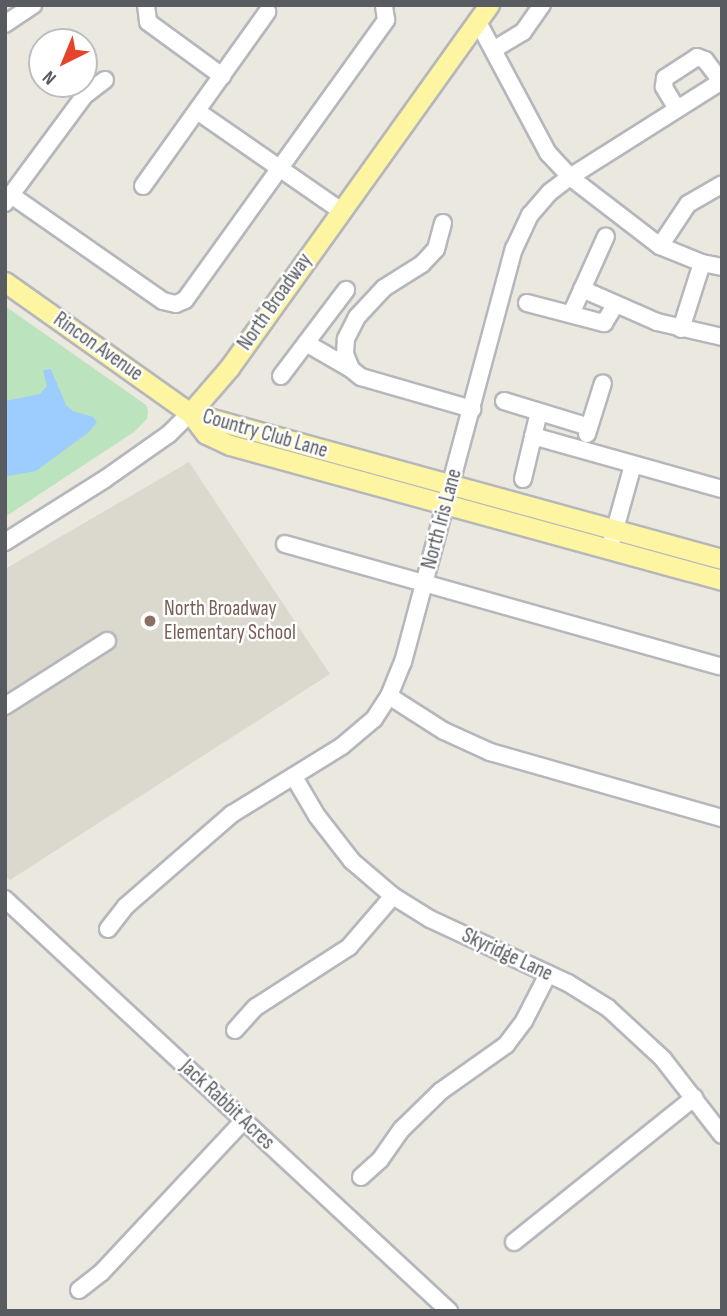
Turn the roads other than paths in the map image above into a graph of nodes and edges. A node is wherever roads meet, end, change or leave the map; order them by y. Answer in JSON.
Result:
{"nodes":[{"id":1,"x":33,"y":5,"type":"edge"},
{"id":2,"x":146,"y":5,"type":"edge"},
{"id":3,"x":384,"y":5,"type":"edge"},
{"id":4,"x":542,"y":5,"type":"edge"},
{"id":5,"x":267,"y":12,"type":"dead end"},
{"id":6,"x":483,"y":13,"type":"edge"},
{"id":7,"x":5,"y":24,"type":"edge"},
{"id":8,"x":493,"y":50,"type":"junction"},
{"id":9,"x":222,"y":76,"type":"junction"},
{"id":10,"x":105,"y":80,"type":"dead end"},
{"id":11,"x":722,"y":81,"type":"edge"},
{"id":12,"x":677,"y":109,"type":"junction"},
{"id":13,"x":197,"y":111,"type":"junction"},
{"id":14,"x":278,"y":167,"type":"junction"},
{"id":15,"x":570,"y":177,"type":"junction"},
{"id":16,"x":722,"y":184,"type":"edge"},
{"id":17,"x":143,"y":186,"type":"dead end"},
{"id":18,"x":8,"y":199,"type":"edge"},
{"id":19,"x":340,"y":210,"type":"junction"},
{"id":20,"x":443,"y":223,"type":"dead end"},
{"id":21,"x":606,"y":236,"type":"dead end"},
{"id":22,"x":660,"y":246,"type":"junction"},
{"id":23,"x":702,"y":263,"type":"junction"},
{"id":24,"x":722,"y":267,"type":"edge"},
{"id":25,"x":5,"y":282,"type":"edge"},
{"id":26,"x":582,"y":289,"type":"junction"},
{"id":27,"x":346,"y":290,"type":"dead end"},
{"id":28,"x":527,"y":303,"type":"dead end"},
{"id":29,"x":616,"y":304,"type":"junction"},
{"id":30,"x":571,"y":314,"type":"junction"},
{"id":31,"x":681,"y":329,"type":"junction"},
{"id":32,"x":722,"y":337,"type":"edge"},
{"id":33,"x":306,"y":343,"type":"junction"},
{"id":34,"x":351,"y":369,"type":"junction"},
{"id":35,"x":281,"y":376,"type":"dead end"},
{"id":36,"x":603,"y":383,"type":"dead end"},
{"id":37,"x":504,"y":401,"type":"dead end"},
{"id":38,"x":472,"y":409,"type":"junction"},
{"id":39,"x":540,"y":412,"type":"junction"},
{"id":40,"x":190,"y":413,"type":"junction"},
{"id":41,"x":589,"y":427,"type":"junction"},
{"id":42,"x":533,"y":436,"type":"junction"},
{"id":43,"x":582,"y":450,"type":"junction"},
{"id":44,"x":634,"y":465,"type":"junction"},
{"id":45,"x":523,"y":479,"type":"dead end"},
{"id":46,"x":722,"y":489,"type":"edge"},
{"id":47,"x":448,"y":495,"type":"junction"},
{"id":48,"x":615,"y":529,"type":"junction"},
{"id":49,"x":5,"y":542,"type":"edge"},
{"id":50,"x":285,"y":544,"type":"dead end"},
{"id":51,"x":610,"y":549,"type":"junction"},
{"id":52,"x":722,"y":559,"type":"edge"},
{"id":53,"x":722,"y":580,"type":"edge"},
{"id":54,"x":424,"y":583,"type":"junction"},
{"id":55,"x":107,"y":641,"type":"dead end"},
{"id":56,"x":719,"y":666,"type":"dead end"},
{"id":57,"x":389,"y":696,"type":"junction"},
{"id":58,"x":5,"y":706,"type":"edge"},
{"id":59,"x":294,"y":777,"type":"junction"},
{"id":60,"x":722,"y":818,"type":"edge"},
{"id":61,"x":393,"y":896,"type":"junction"},
{"id":62,"x":5,"y":900,"type":"edge"},
{"id":63,"x":108,"y":929,"type":"dead end"},
{"id":64,"x":548,"y":974,"type":"junction"},
{"id":65,"x":236,"y":1030,"type":"dead end"},
{"id":66,"x":694,"y":1098,"type":"junction"},
{"id":67,"x":243,"y":1120,"type":"junction"},
{"id":68,"x":722,"y":1135,"type":"edge"},
{"id":69,"x":361,"y":1177,"type":"dead end"},
{"id":70,"x":514,"y":1242,"type":"dead end"},
{"id":71,"x":79,"y":1290,"type":"dead end"},
{"id":72,"x":449,"y":1311,"type":"edge"}],
"edges":[{"from":1,"to":7,"type":"street"},
{"from":2,"to":9,"type":"street"},
{"from":3,"to":14,"type":"street"},
{"from":4,"to":8,"type":"street"},
{"from":5,"to":9,"type":"street"},
{"from":6,"to":8,"type":"street"},
{"from":6,"to":19,"type":"main road","name":"North Broadway"},
{"from":8,"to":15,"type":"street"},
{"from":9,"to":13,"type":"street"},
{"from":10,"to":18,"type":"street"},
{"from":11,"to":12,"type":"street","name":"North Iris Lane"},
{"from":11,"to":12,"type":"street"},
{"from":12,"to":15,"type":"street","name":"North Iris Lane"},
{"from":13,"to":14,"type":"street"},
{"from":13,"to":17,"type":"street"},
{"from":14,"to":18,"type":"street"},
{"from":14,"to":19,"type":"street"},
{"from":15,"to":22,"type":"street"},
{"from":15,"to":38,"type":"street","name":"North Iris Lane"},
{"from":16,"to":22,"type":"street"},
{"from":19,"to":40,"type":"main road","name":"North Broadway"},
{"from":20,"to":34,"type":"street"},
{"from":21,"to":26,"type":"street"},
{"from":22,"to":23,"type":"street"},
{"from":23,"to":24,"type":"street"},
{"from":23,"to":31,"type":"street"},
{"from":25,"to":40,"type":"main road","name":"Rincon Avenue"},
{"from":26,"to":29,"type":"street"},
{"from":26,"to":30,"type":"street"},
{"from":27,"to":33,"type":"street"},
{"from":28,"to":30,"type":"street"},
{"from":29,"to":30,"type":"street"},
{"from":29,"to":31,"type":"street"},
{"from":31,"to":32,"type":"street"},
{"from":33,"to":34,"type":"street"},
{"from":33,"to":35,"type":"street"},
{"from":34,"to":38,"type":"street"},
{"from":36,"to":41,"type":"street"},
{"from":37,"to":39,"type":"street"},
{"from":38,"to":47,"type":"street","name":"North Iris Lane"},
{"from":39,"to":41,"type":"street"},
{"from":39,"to":42,"type":"street"},
{"from":40,"to":47,"type":"main road","name":"Country Club Lane"},
{"from":40,"to":49,"type":"street","name":"North Broadway"},
{"from":41,"to":43,"type":"street"},
{"from":42,"to":43,"type":"street"},
{"from":42,"to":45,"type":"street"},
{"from":43,"to":44,"type":"street"},
{"from":44,"to":46,"type":"street"},
{"from":44,"to":48,"type":"street"},
{"from":47,"to":48,"type":"main road","name":"Country Club Lane"},
{"from":47,"to":51,"type":"main road","name":"Country Club Lane"},
{"from":47,"to":54,"type":"street","name":"North Iris Lane"},
{"from":48,"to":51,"type":"street"},
{"from":48,"to":52,"type":"main road","name":"Country Club Lane"},
{"from":50,"to":54,"type":"street"},
{"from":51,"to":53,"type":"main road","name":"Country Club Lane"},
{"from":54,"to":56,"type":"street"},
{"from":54,"to":57,"type":"street","name":"North Iris Lane"},
{"from":55,"to":58,"type":"street"},
{"from":57,"to":59,"type":"street","name":"North Iris Lane"},
{"from":57,"to":60,"type":"street"},
{"from":59,"to":61,"type":"street","name":"Skyridge Lane"},
{"from":59,"to":63,"type":"street","name":"North Iris Lane"},
{"from":61,"to":64,"type":"street","name":"Skyridge Lane"},
{"from":61,"to":65,"type":"street"},
{"from":62,"to":67,"type":"street","name":"Jack Rabbit Acres"},
{"from":64,"to":66,"type":"street","name":"Skyridge Lane"},
{"from":64,"to":69,"type":"street"},
{"from":66,"to":68,"type":"street","name":"Skyridge Lane"},
{"from":66,"to":70,"type":"street"},
{"from":67,"to":71,"type":"street"},
{"from":67,"to":72,"type":"street","name":"Jack Rabbit Acres"}]}
